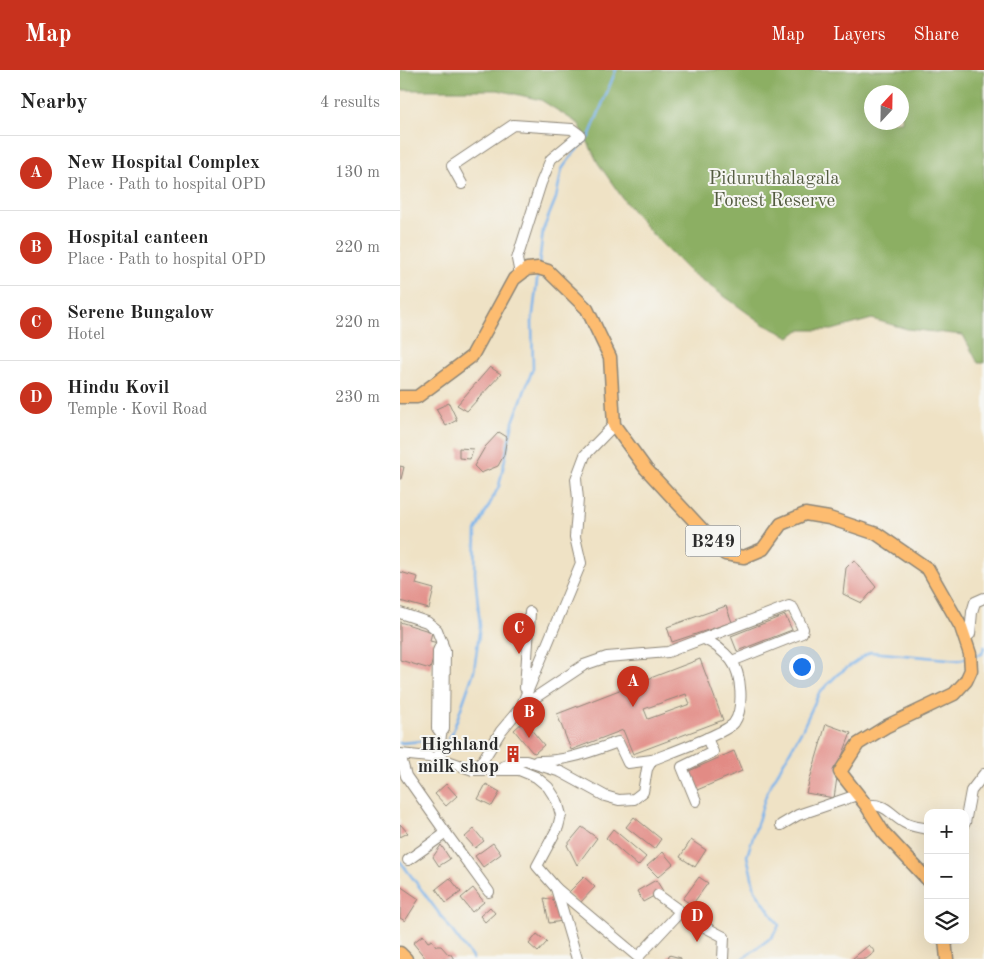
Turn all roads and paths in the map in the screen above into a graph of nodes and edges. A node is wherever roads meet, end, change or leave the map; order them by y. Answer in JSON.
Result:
{"nodes":[{"id":1,"x":462,"y":184,"type":"dead end"},
{"id":2,"x":524,"y":271,"type":"junction"},
{"id":3,"x":400,"y":397,"type":"edge"},
{"id":4,"x":614,"y":425,"type":"junction"},
{"id":5,"x":984,"y":598,"type":"edge"},
{"id":6,"x":530,"y":612,"type":"dead end"},
{"id":7,"x":400,"y":613,"type":"edge"},
{"id":8,"x":965,"y":638,"type":"junction"},
{"id":9,"x":704,"y":639,"type":"junction"},
{"id":10,"x":732,"y":661,"type":"junction"},
{"id":11,"x":525,"y":696,"type":"junction"},
{"id":12,"x":521,"y":706,"type":"junction"},
{"id":13,"x":707,"y":738,"type":"junction"},
{"id":14,"x":400,"y":754,"type":"edge"},
{"id":15,"x":439,"y":758,"type":"junction"},
{"id":16,"x":526,"y":760,"type":"junction"},
{"id":17,"x":652,"y":760,"type":"junction"},
{"id":18,"x":498,"y":769,"type":"junction"},
{"id":19,"x":473,"y":770,"type":"junction"},
{"id":20,"x":984,"y":774,"type":"edge"},
{"id":21,"x":857,"y":794,"type":"junction"},
{"id":22,"x":696,"y":801,"type":"dead end"},
{"id":23,"x":866,"y":805,"type":"junction"},
{"id":24,"x":968,"y":809,"type":"edge"},
{"id":25,"x":781,"y":825,"type":"dead end"},
{"id":26,"x":924,"y":828,"type":"edge"},
{"id":27,"x":446,"y":833,"type":"junction"},
{"id":28,"x":408,"y":860,"type":"dead end"},
{"id":29,"x":924,"y":876,"type":"edge"},
{"id":30,"x":556,"y":888,"type":"junction"},
{"id":31,"x":490,"y":892,"type":"dead end"},
{"id":32,"x":658,"y":895,"type":"dead end"},
{"id":33,"x":680,"y":912,"type":"junction"},
{"id":34,"x":945,"y":944,"type":"edge"},
{"id":35,"x":400,"y":953,"type":"edge"},
{"id":36,"x":406,"y":959,"type":"edge"},
{"id":37,"x":577,"y":959,"type":"edge"},
{"id":38,"x":723,"y":959,"type":"edge"},
{"id":39,"x":947,"y":959,"type":"edge"}],
"edges":[{"from":1,"to":2,"type":"street"},
{"from":2,"to":3,"type":"main road"},
{"from":2,"to":4,"type":"main road"},
{"from":4,"to":8,"type":"main road","number":"B249"},
{"from":4,"to":11,"type":"street"},
{"from":5,"to":8,"type":"street"},
{"from":6,"to":11,"type":"street"},
{"from":7,"to":15,"type":"street"},
{"from":8,"to":21,"type":"main road","number":"B249"},
{"from":9,"to":10,"type":"street"},
{"from":9,"to":10,"type":"street"},
{"from":9,"to":12,"type":"street"},
{"from":10,"to":13,"type":"street"},
{"from":11,"to":12,"type":"street"},
{"from":12,"to":19,"type":"street"},
{"from":13,"to":17,"type":"street"},
{"from":13,"to":22,"type":"street"},
{"from":14,"to":15,"type":"street"},
{"from":14,"to":27,"type":"street"},
{"from":15,"to":19,"type":"street"},
{"from":16,"to":17,"type":"street"},
{"from":16,"to":17,"type":"street"},
{"from":16,"to":18,"type":"street"},
{"from":18,"to":19,"type":"street"},
{"from":18,"to":30,"type":"street"},
{"from":20,"to":24,"type":"street"},
{"from":21,"to":23,"type":"main road","number":"B249"},
{"from":21,"to":25,"type":"street"},
{"from":23,"to":26,"type":"street"},
{"from":23,"to":29,"type":"main road","number":"B249"},
{"from":27,"to":28,"type":"street"},
{"from":27,"to":31,"type":"street"},
{"from":30,"to":33,"type":"street"},
{"from":30,"to":37,"type":"street"},
{"from":32,"to":33,"type":"street"},
{"from":33,"to":38,"type":"street"},
{"from":34,"to":39,"type":"main road"},
{"from":35,"to":36,"type":"main road"}]}
